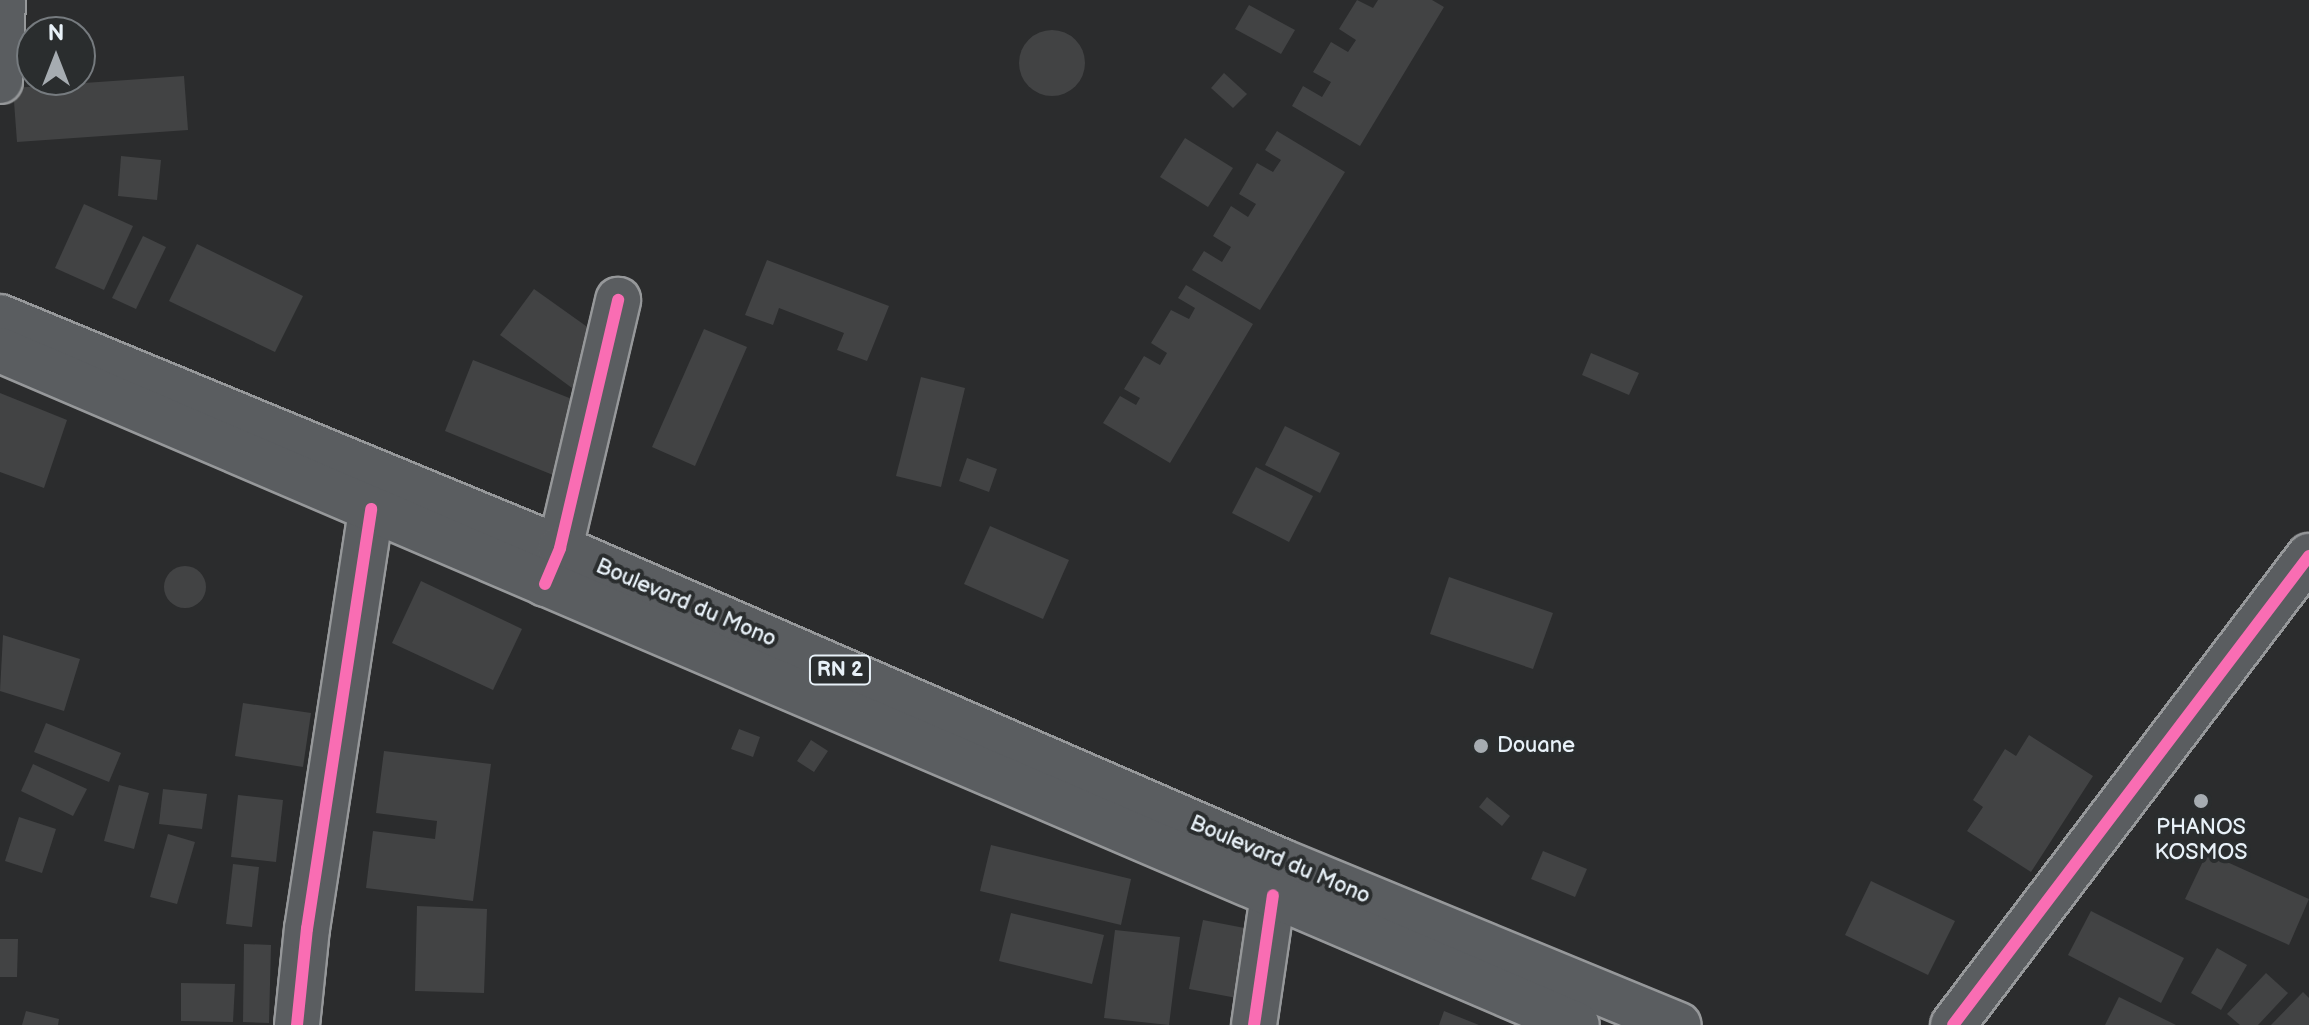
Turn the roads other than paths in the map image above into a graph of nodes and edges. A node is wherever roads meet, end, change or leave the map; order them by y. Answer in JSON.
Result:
{"nodes":[{"id":1,"x":3,"y":0,"type":"edge"},
{"id":2,"x":0,"y":81,"type":"edge"},
{"id":3,"x":618,"y":300,"type":"dead end"},
{"id":4,"x":0,"y":317,"type":"edge"},
{"id":5,"x":0,"y":350,"type":"edge"},
{"id":6,"x":371,"y":509,"type":"junction"},
{"id":7,"x":2309,"y":556,"type":"edge"},
{"id":8,"x":553,"y":566,"type":"junction"},
{"id":9,"x":1273,"y":895,"type":"junction"},
{"id":10,"x":297,"y":1025,"type":"edge"},
{"id":11,"x":1254,"y":1025,"type":"edge"},
{"id":12,"x":1577,"y":1025,"type":"edge"},
{"id":13,"x":1678,"y":1025,"type":"edge"},
{"id":14,"x":1953,"y":1025,"type":"edge"}],
"edges":[{"from":1,"to":2,"type":"main road"},
{"from":3,"to":8,"type":"main road"},
{"from":4,"to":8,"type":"main road","name":"Boulevard du Mono","number":"RN 2"},
{"from":5,"to":6,"type":"main road","name":"Boulevard du Mono","number":"RN 2"},
{"from":6,"to":8,"type":"main road","name":"Boulevard du Mono","number":"RN 2"},
{"from":6,"to":10,"type":"main road"},
{"from":7,"to":14,"type":"main road"},
{"from":8,"to":9,"type":"main road","name":"Boulevard du Mono","number":"RN 2"},
{"from":8,"to":13,"type":"main road","name":"Boulevard du Mono","number":"RN 2"},
{"from":9,"to":11,"type":"main road"},
{"from":9,"to":12,"type":"main road","name":"Boulevard du Mono","number":"RN 2"}]}
